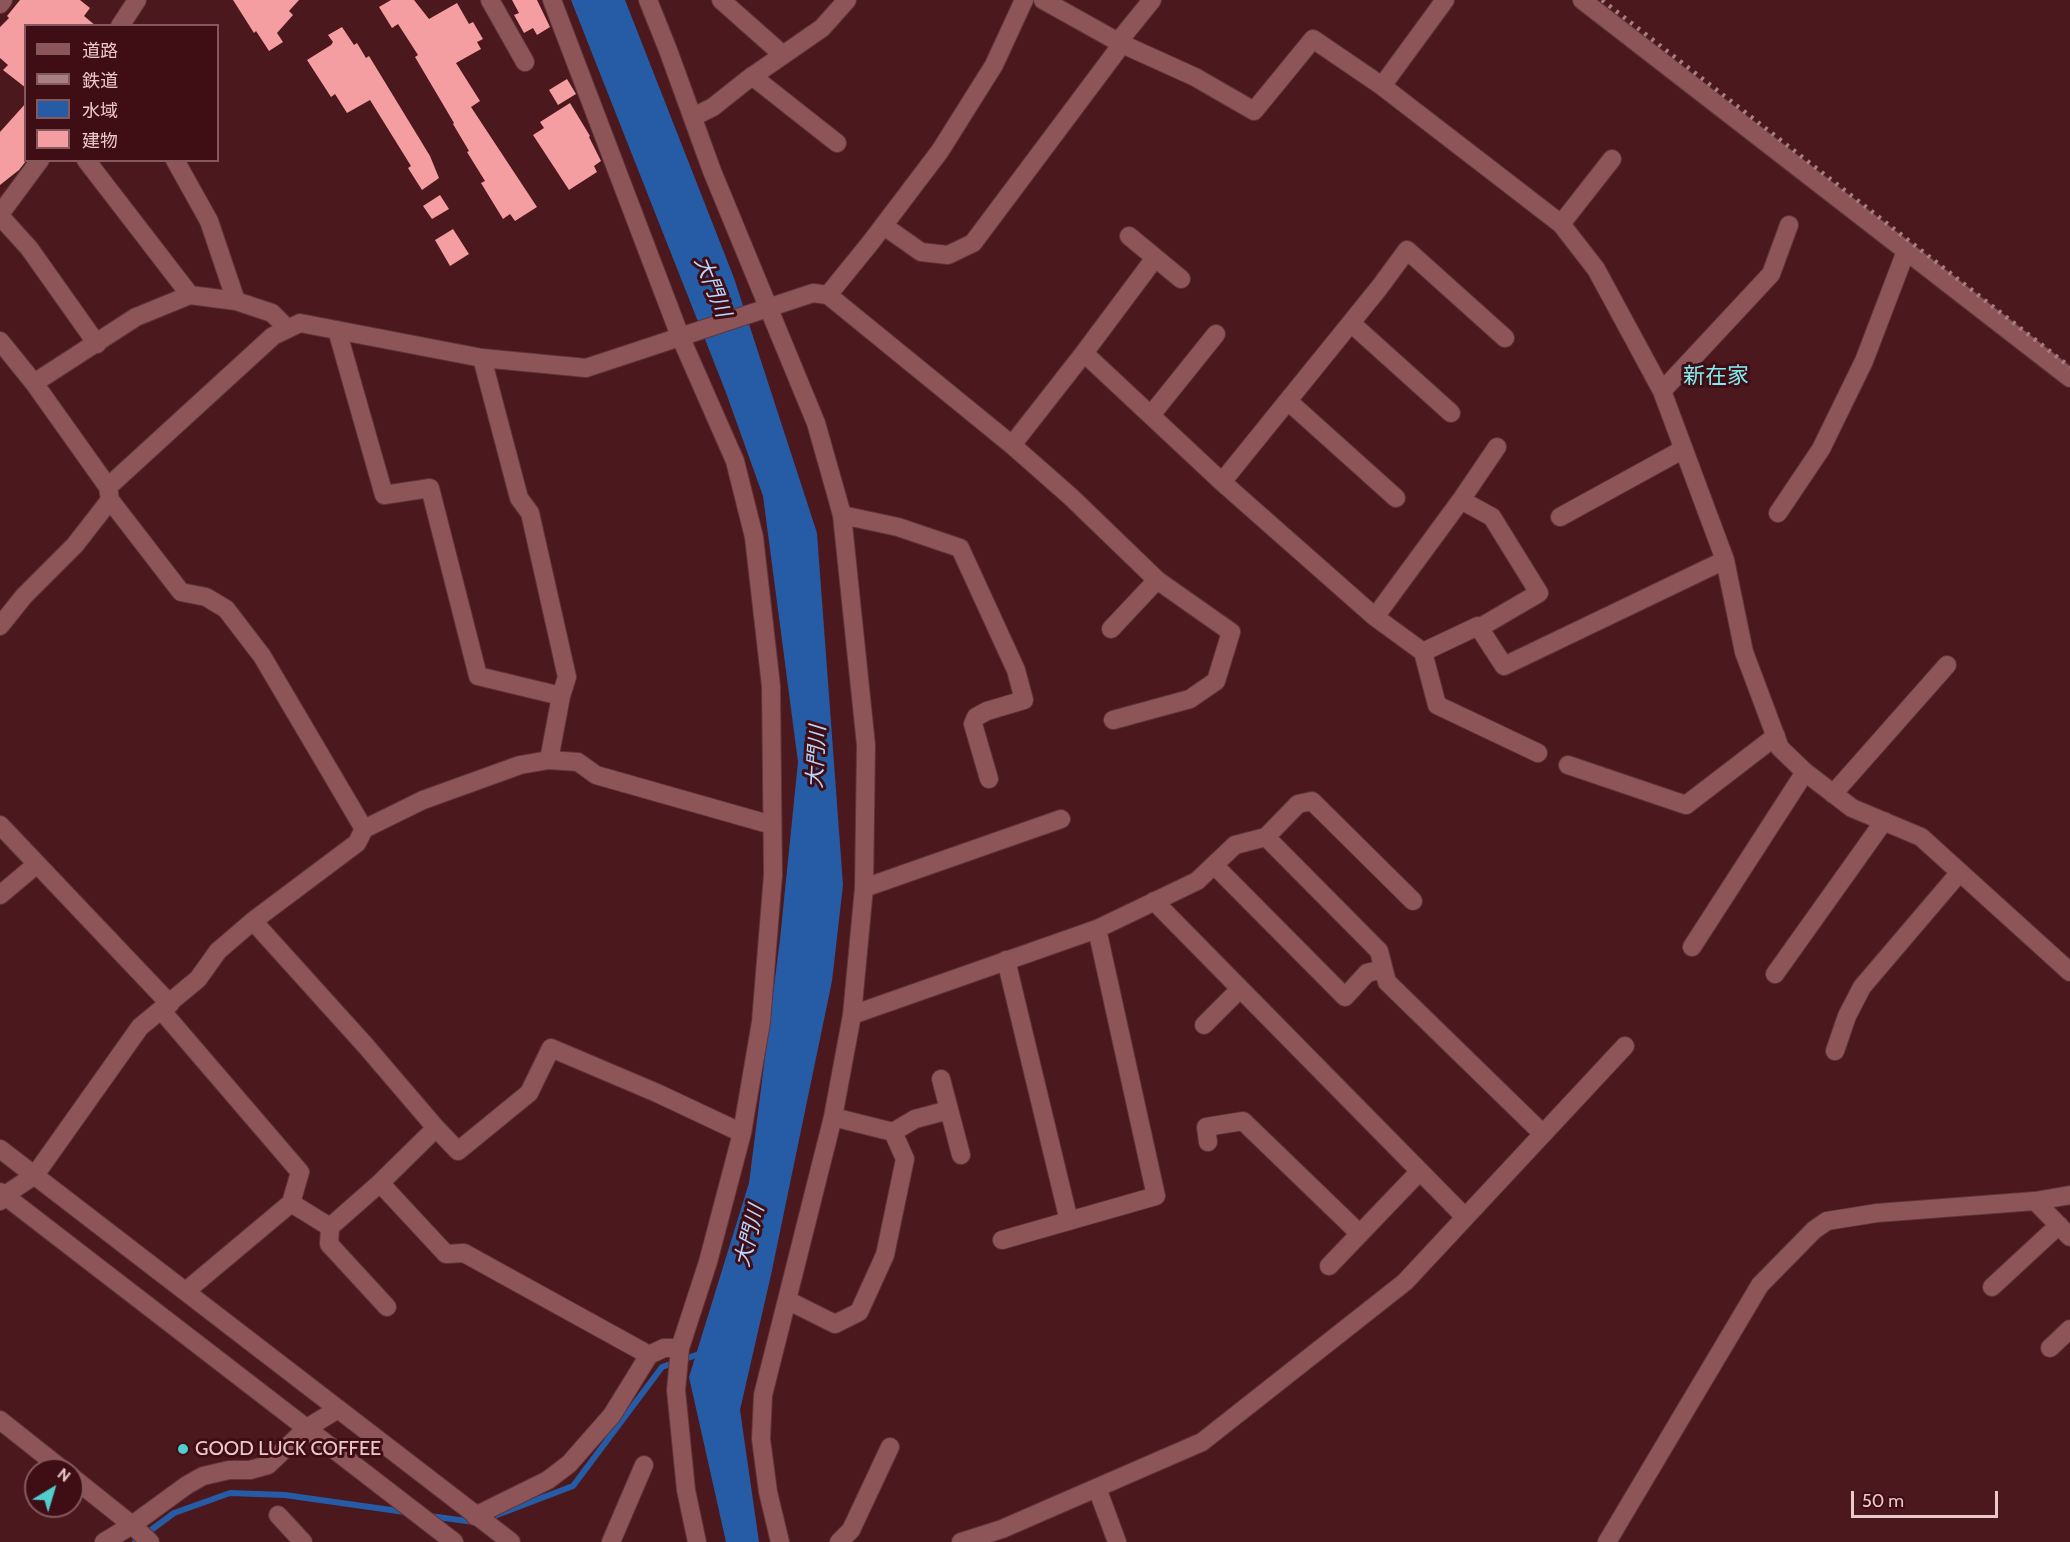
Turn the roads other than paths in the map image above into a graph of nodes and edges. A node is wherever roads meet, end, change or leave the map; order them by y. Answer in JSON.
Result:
{"nodes":[{"id":1,"x":3,"y":0,"type":"edge"},
{"id":2,"x":137,"y":0,"type":"edge"},
{"id":3,"x":490,"y":0,"type":"edge"},
{"id":4,"x":552,"y":0,"type":"edge"},
{"id":5,"x":648,"y":0,"type":"edge"},
{"id":6,"x":721,"y":0,"type":"edge"},
{"id":7,"x":847,"y":0,"type":"edge"},
{"id":8,"x":1024,"y":0,"type":"edge"},
{"id":9,"x":1043,"y":0,"type":"edge"},
{"id":10,"x":1152,"y":0,"type":"edge"},
{"id":11,"x":1445,"y":0,"type":"edge"},
{"id":12,"x":1582,"y":0,"type":"edge"},
{"id":13,"x":0,"y":4,"type":"edge"},
{"id":14,"x":121,"y":24,"type":"edge"},
{"id":15,"x":1120,"y":43,"type":"junction"},
{"id":16,"x":783,"y":56,"type":"junction"},
{"id":17,"x":525,"y":62,"type":"dead end"},
{"id":18,"x":752,"y":76,"type":"junction"},
{"id":19,"x":1382,"y":86,"type":"junction"},
{"id":20,"x":693,"y":117,"type":"junction"},
{"id":21,"x":837,"y":143,"type":"dead end"},
{"id":22,"x":1612,"y":159,"type":"dead end"},
{"id":23,"x":39,"y":162,"type":"edge"},
{"id":24,"x":88,"y":162,"type":"edge"},
{"id":25,"x":176,"y":162,"type":"edge"},
{"id":26,"x":0,"y":215,"type":"edge"},
{"id":27,"x":1561,"y":224,"type":"junction"},
{"id":28,"x":1789,"y":225,"type":"dead end"},
{"id":29,"x":884,"y":226,"type":"junction"},
{"id":30,"x":1129,"y":236,"type":"dead end"},
{"id":31,"x":1906,"y":251,"type":"junction"},
{"id":32,"x":1155,"y":258,"type":"junction"},
{"id":33,"x":1181,"y":279,"type":"dead end"},
{"id":34,"x":190,"y":295,"type":"junction"},
{"id":35,"x":828,"y":295,"type":"junction"},
{"id":36,"x":236,"y":301,"type":"junction"},
{"id":37,"x":764,"y":309,"type":"junction"},
{"id":38,"x":1351,"y":323,"type":"junction"},
{"id":39,"x":287,"y":328,"type":"junction"},
{"id":40,"x":337,"y":330,"type":"junction"},
{"id":41,"x":1216,"y":334,"type":"dead end"},
{"id":42,"x":684,"y":335,"type":"junction"},
{"id":43,"x":1505,"y":338,"type":"dead end"},
{"id":44,"x":0,"y":341,"type":"edge"},
{"id":45,"x":97,"y":344,"type":"junction"},
{"id":46,"x":1084,"y":353,"type":"junction"},
{"id":47,"x":482,"y":358,"type":"junction"},
{"id":48,"x":2070,"y":378,"type":"edge"},
{"id":49,"x":34,"y":383,"type":"junction"},
{"id":50,"x":1662,"y":391,"type":"junction"},
{"id":51,"x":1288,"y":401,"type":"junction"},
{"id":52,"x":1451,"y":413,"type":"dead end"},
{"id":53,"x":1150,"y":415,"type":"junction"},
{"id":54,"x":1012,"y":445,"type":"junction"},
{"id":55,"x":1497,"y":447,"type":"dead end"},
{"id":56,"x":1682,"y":450,"type":"junction"},
{"id":57,"x":1222,"y":482,"type":"junction"},
{"id":58,"x":109,"y":494,"type":"junction"},
{"id":59,"x":1396,"y":498,"type":"dead end"},
{"id":60,"x":1461,"y":500,"type":"junction"},
{"id":61,"x":1778,"y":513,"type":"dead end"},
{"id":62,"x":842,"y":515,"type":"junction"},
{"id":63,"x":1560,"y":517,"type":"dead end"},
{"id":64,"x":1725,"y":560,"type":"junction"},
{"id":65,"x":1157,"y":580,"type":"junction"},
{"id":66,"x":1375,"y":617,"type":"junction"},
{"id":67,"x":0,"y":626,"type":"edge"},
{"id":68,"x":1479,"y":628,"type":"junction"},
{"id":69,"x":1111,"y":629,"type":"dead end"},
{"id":70,"x":1423,"y":652,"type":"junction"},
{"id":71,"x":1947,"y":665,"type":"dead end"},
{"id":72,"x":561,"y":696,"type":"junction"},
{"id":73,"x":1113,"y":720,"type":"dead end"},
{"id":74,"x":1776,"y":736,"type":"junction"},
{"id":75,"x":1538,"y":753,"type":"dead end"},
{"id":76,"x":549,"y":760,"type":"junction"},
{"id":77,"x":1568,"y":765,"type":"dead end"},
{"id":78,"x":1805,"y":772,"type":"junction"},
{"id":79,"x":989,"y":779,"type":"dead end"},
{"id":80,"x":1833,"y":794,"type":"junction"},
{"id":81,"x":1061,"y":819,"type":"dead end"},
{"id":82,"x":1884,"y":821,"type":"junction"},
{"id":83,"x":0,"y":825,"type":"edge"},
{"id":84,"x":772,"y":825,"type":"junction"},
{"id":85,"x":364,"y":829,"type":"junction"},
{"id":86,"x":1266,"y":837,"type":"junction"},
{"id":87,"x":37,"y":864,"type":"junction"},
{"id":88,"x":1214,"y":865,"type":"junction"},
{"id":89,"x":1960,"y":872,"type":"junction"},
{"id":90,"x":864,"y":888,"type":"junction"},
{"id":91,"x":0,"y":895,"type":"edge"},
{"id":92,"x":1154,"y":901,"type":"junction"},
{"id":93,"x":1413,"y":901,"type":"dead end"},
{"id":94,"x":253,"y":921,"type":"junction"},
{"id":95,"x":1097,"y":928,"type":"junction"},
{"id":96,"x":1692,"y":947,"type":"dead end"},
{"id":97,"x":1006,"y":960,"type":"junction"},
{"id":98,"x":1383,"y":969,"type":"junction"},
{"id":99,"x":2070,"y":972,"type":"edge"},
{"id":100,"x":1775,"y":974,"type":"dead end"},
{"id":101,"x":1240,"y":989,"type":"junction"},
{"id":102,"x":165,"y":1007,"type":"junction"},
{"id":103,"x":852,"y":1015,"type":"junction"},
{"id":104,"x":1204,"y":1025,"type":"dead end"},
{"id":105,"x":1625,"y":1046,"type":"dead end"},
{"id":106,"x":1834,"y":1051,"type":"dead end"},
{"id":107,"x":942,"y":1079,"type":"dead end"},
{"id":108,"x":949,"y":1110,"type":"junction"},
{"id":109,"x":833,"y":1117,"type":"junction"},
{"id":110,"x":436,"y":1128,"type":"junction"},
{"id":111,"x":893,"y":1132,"type":"junction"},
{"id":112,"x":742,"y":1133,"type":"junction"},
{"id":113,"x":1542,"y":1133,"type":"junction"},
{"id":114,"x":1208,"y":1142,"type":"dead end"},
{"id":115,"x":0,"y":1149,"type":"edge"},
{"id":116,"x":961,"y":1155,"type":"dead end"},
{"id":117,"x":1420,"y":1171,"type":"junction"},
{"id":118,"x":35,"y":1175,"type":"junction"},
{"id":119,"x":380,"y":1184,"type":"junction"},
{"id":120,"x":2070,"y":1195,"type":"edge"},
{"id":121,"x":2,"y":1196,"type":"edge"},
{"id":122,"x":2036,"y":1201,"type":"junction"},
{"id":123,"x":291,"y":1203,"type":"junction"},
{"id":124,"x":1465,"y":1216,"type":"junction"},
{"id":125,"x":1069,"y":1221,"type":"junction"},
{"id":126,"x":330,"y":1227,"type":"junction"},
{"id":127,"x":2064,"y":1231,"type":"edge"},
{"id":128,"x":1360,"y":1234,"type":"junction"},
{"id":129,"x":1002,"y":1240,"type":"dead end"},
{"id":130,"x":1329,"y":1266,"type":"dead end"},
{"id":131,"x":1992,"y":1287,"type":"dead end"},
{"id":132,"x":186,"y":1291,"type":"junction"},
{"id":133,"x":787,"y":1300,"type":"junction"},
{"id":134,"x":387,"y":1307,"type":"dead end"},
{"id":135,"x":2070,"y":1329,"type":"edge"},
{"id":136,"x":680,"y":1348,"type":"junction"},
{"id":137,"x":2050,"y":1348,"type":"dead end"},
{"id":138,"x":649,"y":1355,"type":"junction"},
{"id":139,"x":338,"y":1409,"type":"junction"},
{"id":140,"x":0,"y":1420,"type":"edge"},
{"id":141,"x":307,"y":1428,"type":"junction"},
{"id":142,"x":890,"y":1447,"type":"dead end"},
{"id":143,"x":48,"y":1458,"type":"edge"},
{"id":144,"x":644,"y":1465,"type":"dead end"},
{"id":145,"x":84,"y":1487,"type":"edge"},
{"id":146,"x":1097,"y":1488,"type":"junction"},
{"id":147,"x":278,"y":1515,"type":"dead end"},
{"id":148,"x":475,"y":1515,"type":"junction"},
{"id":149,"x":132,"y":1525,"type":"junction"},
{"id":150,"x":1004,"y":1535,"type":"edge"},
{"id":151,"x":104,"y":1542,"type":"edge"},
{"id":152,"x":150,"y":1542,"type":"edge"},
{"id":153,"x":303,"y":1542,"type":"edge"},
{"id":154,"x":454,"y":1542,"type":"edge"},
{"id":155,"x":511,"y":1542,"type":"edge"},
{"id":156,"x":611,"y":1542,"type":"edge"},
{"id":157,"x":697,"y":1542,"type":"edge"},
{"id":158,"x":780,"y":1542,"type":"edge"},
{"id":159,"x":839,"y":1542,"type":"edge"},
{"id":160,"x":961,"y":1542,"type":"edge"},
{"id":161,"x":1117,"y":1542,"type":"edge"},
{"id":162,"x":1607,"y":1542,"type":"edge"}],
"edges":[{"from":1,"to":13,"type":"street"},
{"from":2,"to":14,"type":"street"},
{"from":3,"to":17,"type":"street"},
{"from":4,"to":42,"type":"street"},
{"from":5,"to":20,"type":"street"},
{"from":6,"to":16,"type":"street"},
{"from":7,"to":16,"type":"street"},
{"from":8,"to":29,"type":"street"},
{"from":9,"to":15,"type":"street"},
{"from":10,"to":15,"type":"street"},
{"from":11,"to":19,"type":"street"},
{"from":12,"to":31,"type":"street"},
{"from":15,"to":19,"type":"street"},
{"from":15,"to":29,"type":"street"},
{"from":16,"to":18,"type":"street"},
{"from":18,"to":20,"type":"street"},
{"from":18,"to":21,"type":"street"},
{"from":19,"to":27,"type":"street"},
{"from":20,"to":37,"type":"street"},
{"from":22,"to":27,"type":"street"},
{"from":23,"to":26,"type":"street"},
{"from":24,"to":34,"type":"street"},
{"from":25,"to":36,"type":"street"},
{"from":26,"to":45,"type":"street"},
{"from":27,"to":50,"type":"street"},
{"from":28,"to":50,"type":"street"},
{"from":29,"to":35,"type":"street"},
{"from":30,"to":32,"type":"street"},
{"from":31,"to":48,"type":"street"},
{"from":31,"to":61,"type":"street"},
{"from":32,"to":33,"type":"street"},
{"from":32,"to":46,"type":"street"},
{"from":34,"to":36,"type":"street"},
{"from":34,"to":45,"type":"street"},
{"from":35,"to":37,"type":"street"},
{"from":35,"to":54,"type":"street"},
{"from":36,"to":39,"type":"street"},
{"from":37,"to":42,"type":"street"},
{"from":37,"to":62,"type":"street"},
{"from":38,"to":43,"type":"street"},
{"from":38,"to":51,"type":"street"},
{"from":38,"to":52,"type":"street"},
{"from":39,"to":40,"type":"street"},
{"from":39,"to":58,"type":"street"},
{"from":40,"to":47,"type":"street"},
{"from":40,"to":72,"type":"street"},
{"from":41,"to":53,"type":"street"},
{"from":42,"to":47,"type":"street"},
{"from":42,"to":84,"type":"street"},
{"from":44,"to":49,"type":"street"},
{"from":45,"to":49,"type":"street"},
{"from":46,"to":53,"type":"street"},
{"from":46,"to":54,"type":"street"},
{"from":47,"to":72,"type":"street"},
{"from":49,"to":58,"type":"street"},
{"from":50,"to":56,"type":"street"},
{"from":51,"to":57,"type":"street"},
{"from":51,"to":59,"type":"street"},
{"from":53,"to":57,"type":"street"},
{"from":54,"to":65,"type":"street"},
{"from":55,"to":60,"type":"street"},
{"from":56,"to":63,"type":"street"},
{"from":56,"to":64,"type":"street"},
{"from":57,"to":66,"type":"street"},
{"from":58,"to":67,"type":"street"},
{"from":58,"to":85,"type":"street"},
{"from":60,"to":66,"type":"street"},
{"from":60,"to":68,"type":"street"},
{"from":62,"to":79,"type":"street"},
{"from":62,"to":90,"type":"street"},
{"from":64,"to":68,"type":"street"},
{"from":64,"to":74,"type":"street"},
{"from":65,"to":69,"type":"street"},
{"from":65,"to":73,"type":"street"},
{"from":66,"to":70,"type":"street"},
{"from":68,"to":70,"type":"street"},
{"from":70,"to":75,"type":"street"},
{"from":71,"to":80,"type":"street"},
{"from":72,"to":76,"type":"street"},
{"from":74,"to":77,"type":"street"},
{"from":74,"to":78,"type":"street"},
{"from":76,"to":84,"type":"street"},
{"from":76,"to":85,"type":"street"},
{"from":78,"to":80,"type":"street"},
{"from":78,"to":96,"type":"street"},
{"from":80,"to":82,"type":"street"},
{"from":81,"to":90,"type":"street"},
{"from":82,"to":89,"type":"street"},
{"from":82,"to":100,"type":"street"},
{"from":83,"to":87,"type":"street"},
{"from":84,"to":112,"type":"street"},
{"from":85,"to":94,"type":"street"},
{"from":86,"to":88,"type":"street"},
{"from":86,"to":93,"type":"street"},
{"from":86,"to":98,"type":"street"},
{"from":87,"to":91,"type":"street"},
{"from":87,"to":102,"type":"street"},
{"from":88,"to":92,"type":"street"},
{"from":88,"to":98,"type":"street"},
{"from":89,"to":99,"type":"street"},
{"from":89,"to":106,"type":"street"},
{"from":90,"to":103,"type":"street"},
{"from":92,"to":95,"type":"street"},
{"from":92,"to":101,"type":"street"},
{"from":94,"to":102,"type":"street"},
{"from":94,"to":110,"type":"street"},
{"from":95,"to":97,"type":"street"},
{"from":95,"to":125,"type":"street"},
{"from":97,"to":103,"type":"street"},
{"from":97,"to":125,"type":"street"},
{"from":98,"to":113,"type":"street"},
{"from":101,"to":104,"type":"street"},
{"from":101,"to":117,"type":"street"},
{"from":102,"to":118,"type":"street"},
{"from":102,"to":123,"type":"street"},
{"from":103,"to":109,"type":"street"},
{"from":105,"to":113,"type":"street"},
{"from":107,"to":108,"type":"street"},
{"from":108,"to":111,"type":"street"},
{"from":108,"to":116,"type":"street"},
{"from":109,"to":111,"type":"street"},
{"from":109,"to":133,"type":"street"},
{"from":110,"to":112,"type":"street"},
{"from":110,"to":119,"type":"street"},
{"from":111,"to":133,"type":"street"},
{"from":112,"to":136,"type":"street"},
{"from":113,"to":124,"type":"street"},
{"from":114,"to":128,"type":"street"},
{"from":115,"to":118,"type":"street"},
{"from":117,"to":124,"type":"street"},
{"from":117,"to":128,"type":"street"},
{"from":118,"to":121,"type":"street"},
{"from":118,"to":132,"type":"street"},
{"from":119,"to":126,"type":"street"},
{"from":119,"to":138,"type":"street"},
{"from":120,"to":122,"type":"street"},
{"from":121,"to":141,"type":"street"},
{"from":122,"to":127,"type":"street"},
{"from":122,"to":162,"type":"street"},
{"from":123,"to":126,"type":"street"},
{"from":123,"to":132,"type":"street"},
{"from":124,"to":146,"type":"street"},
{"from":125,"to":129,"type":"street"},
{"from":126,"to":134,"type":"street"},
{"from":127,"to":131,"type":"street"},
{"from":128,"to":130,"type":"street"},
{"from":132,"to":139,"type":"street"},
{"from":133,"to":158,"type":"street"},
{"from":135,"to":137,"type":"street"},
{"from":136,"to":138,"type":"street"},
{"from":136,"to":157,"type":"street"},
{"from":138,"to":148,"type":"street"},
{"from":139,"to":141,"type":"street"},
{"from":139,"to":148,"type":"street"},
{"from":140,"to":143,"type":"street"},
{"from":141,"to":149,"type":"street"},
{"from":141,"to":154,"type":"street"},
{"from":142,"to":159,"type":"street"},
{"from":144,"to":156,"type":"street"},
{"from":145,"to":149,"type":"street"},
{"from":146,"to":150,"type":"street"},
{"from":146,"to":161,"type":"street"},
{"from":147,"to":153,"type":"street"},
{"from":148,"to":155,"type":"street"},
{"from":149,"to":151,"type":"street"},
{"from":149,"to":152,"type":"street"},
{"from":150,"to":160,"type":"street"}]}
